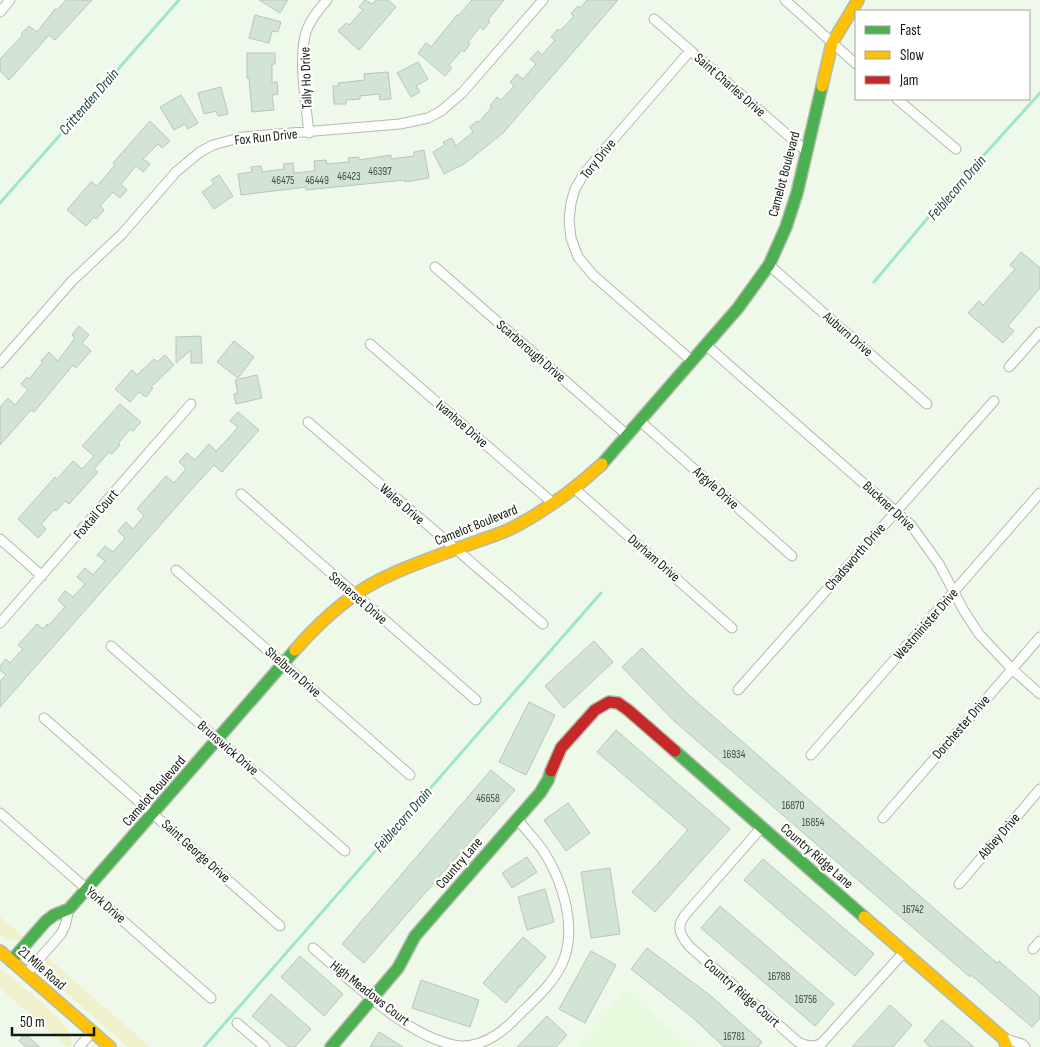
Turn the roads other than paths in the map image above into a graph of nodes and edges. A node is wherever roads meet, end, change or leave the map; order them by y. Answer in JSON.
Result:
{"nodes":[{"id":1,"x":10,"y":0,"type":"edge"},
{"id":2,"x":327,"y":0,"type":"edge"},
{"id":3,"x":543,"y":0,"type":"edge"},
{"id":4,"x":785,"y":0,"type":"edge"},
{"id":5,"x":858,"y":0,"type":"edge"},
{"id":6,"x":0,"y":12,"type":"edge"},
{"id":7,"x":654,"y":19,"type":"dead end"},
{"id":8,"x":832,"y":43,"type":"junction"},
{"id":9,"x":690,"y":51,"type":"junction"},
{"id":10,"x":855,"y":63,"type":"edge"},
{"id":11,"x":898,"y":100,"type":"edge"},
{"id":12,"x":308,"y":132,"type":"junction"},
{"id":13,"x":956,"y":149,"type":"dead end"},
{"id":14,"x":806,"y":151,"type":"junction"},
{"id":15,"x":769,"y":265,"type":"junction"},
{"id":16,"x":435,"y":267,"type":"dead end"},
{"id":17,"x":1040,"y":332,"type":"edge"},
{"id":18,"x":370,"y":344,"type":"dead end"},
{"id":19,"x":706,"y":344,"type":"junction"},
{"id":20,"x":692,"y":361,"type":"junction"},
{"id":21,"x":0,"y":363,"type":"edge"},
{"id":22,"x":1009,"y":367,"type":"dead end"},
{"id":23,"x":994,"y":401,"type":"dead end"},
{"id":24,"x":191,"y":404,"type":"dead end"},
{"id":25,"x":927,"y":404,"type":"dead end"},
{"id":26,"x":640,"y":421,"type":"junction"},
{"id":27,"x":308,"y":422,"type":"dead end"},
{"id":28,"x":627,"y":435,"type":"junction"},
{"id":29,"x":575,"y":489,"type":"junction"},
{"id":30,"x":1040,"y":493,"type":"edge"},
{"id":31,"x":241,"y":494,"type":"dead end"},
{"id":32,"x":554,"y":504,"type":"junction"},
{"id":33,"x":896,"y":511,"type":"junction"},
{"id":34,"x":0,"y":539,"type":"edge"},
{"id":35,"x":455,"y":550,"type":"junction"},
{"id":36,"x":792,"y":556,"type":"dead end"},
{"id":37,"x":176,"y":570,"type":"dead end"},
{"id":38,"x":42,"y":576,"type":"junction"},
{"id":39,"x":954,"y":592,"type":"junction"},
{"id":40,"x":355,"y":595,"type":"junction"},
{"id":41,"x":0,"y":623,"type":"edge"},
{"id":42,"x":542,"y":624,"type":"dead end"},
{"id":43,"x":732,"y":628,"type":"dead end"},
{"id":44,"x":1040,"y":637,"type":"edge"},
{"id":45,"x":111,"y":646,"type":"dead end"},
{"id":46,"x":283,"y":663,"type":"junction"},
{"id":47,"x":1012,"y":669,"type":"junction"},
{"id":48,"x":738,"y":690,"type":"dead end"},
{"id":49,"x":1040,"y":694,"type":"edge"},
{"id":50,"x":476,"y":700,"type":"dead end"},
{"id":51,"x":609,"y":702,"type":"joint"},
{"id":52,"x":44,"y":718,"type":"dead end"},
{"id":53,"x":219,"y":740,"type":"junction"},
{"id":54,"x":811,"y":755,"type":"dead end"},
{"id":55,"x":410,"y":775,"type":"dead end"},
{"id":56,"x":1040,"y":789,"type":"edge"},
{"id":57,"x":0,"y":813,"type":"edge"},
{"id":58,"x":154,"y":814,"type":"junction"},
{"id":59,"x":883,"y":818,"type":"dead end"},
{"id":60,"x":517,"y":819,"type":"junction"},
{"id":61,"x":761,"y":828,"type":"junction"},
{"id":62,"x":345,"y":851,"type":"dead end"},
{"id":63,"x":958,"y":884,"type":"dead end"},
{"id":64,"x":87,"y":888,"type":"junction"},
{"id":65,"x":69,"y":909,"type":"junction"},
{"id":66,"x":280,"y":926,"type":"dead end"},
{"id":67,"x":1040,"y":941,"type":"edge"},
{"id":68,"x":313,"y":948,"type":"dead end"},
{"id":69,"x":1033,"y":949,"type":"dead end"},
{"id":70,"x":0,"y":951,"type":"edge"},
{"id":71,"x":904,"y":952,"type":"junction"},
{"id":72,"x":11,"y":960,"type":"junction"},
{"id":73,"x":26,"y":974,"type":"junction"},
{"id":74,"x":211,"y":998,"type":"dead end"},
{"id":75,"x":373,"y":998,"type":"junction"},
{"id":76,"x":237,"y":1023,"type":"dead end"},
{"id":77,"x":92,"y":1032,"type":"junction"},
{"id":78,"x":1005,"y":1043,"type":"edge"},
{"id":79,"x":79,"y":1047,"type":"edge"},
{"id":80,"x":110,"y":1047,"type":"edge"},
{"id":81,"x":265,"y":1047,"type":"edge"},
{"id":82,"x":332,"y":1047,"type":"edge"},
{"id":83,"x":1026,"y":1047,"type":"edge"}],
"edges":[{"from":1,"to":6,"type":"street"},
{"from":2,"to":12,"type":"street","name":"Tally Ho Drive"},
{"from":3,"to":12,"type":"street","name":"Fox Run Drive"},
{"from":4,"to":8,"type":"street"},
{"from":5,"to":8,"type":"street","name":"Camelot Boulevard"},
{"from":7,"to":9,"type":"street","name":"Saint Charles Drive"},
{"from":8,"to":10,"type":"street"},
{"from":8,"to":14,"type":"street","name":"Camelot Boulevard"},
{"from":9,"to":14,"type":"street","name":"Saint Charles Drive"},
{"from":9,"to":20,"type":"street","name":"Tory Drive"},
{"from":11,"to":13,"type":"street"},
{"from":12,"to":21,"type":"street","name":"Fox Run Drive"},
{"from":14,"to":15,"type":"street","name":"Camelot Boulevard"},
{"from":15,"to":19,"type":"street","name":"Camelot Boulevard"},
{"from":15,"to":25,"type":"street","name":"Auburn Drive"},
{"from":16,"to":28,"type":"street","name":"Scarborough Drive"},
{"from":17,"to":22,"type":"street"},
{"from":18,"to":32,"type":"street","name":"Ivanhoe Drive"},
{"from":19,"to":20,"type":"street","name":"Camelot Boulevard"},
{"from":19,"to":33,"type":"street","name":"Buckner Drive"},
{"from":20,"to":26,"type":"street","name":"Camelot Boulevard"},
{"from":23,"to":33,"type":"street","name":"Chadsworth Drive"},
{"from":24,"to":38,"type":"street","name":"Foxtail Court"},
{"from":26,"to":28,"type":"street","name":"Camelot Boulevard"},
{"from":26,"to":36,"type":"street","name":"Argyle Drive"},
{"from":27,"to":35,"type":"street","name":"Wales Drive"},
{"from":28,"to":29,"type":"street","name":"Camelot Boulevard"},
{"from":29,"to":32,"type":"street","name":"Camelot Boulevard"},
{"from":29,"to":43,"type":"street","name":"Durham Drive"},
{"from":30,"to":39,"type":"street","name":"Westminister Drive"},
{"from":31,"to":40,"type":"street","name":"Somerset Drive"},
{"from":32,"to":35,"type":"street","name":"Camelot Boulevard"},
{"from":33,"to":39,"type":"street","name":"Buckner Drive"},
{"from":33,"to":48,"type":"street","name":"Chadsworth Drive"},
{"from":34,"to":38,"type":"street"},
{"from":35,"to":40,"type":"street","name":"Camelot Boulevard"},
{"from":35,"to":42,"type":"street","name":"Wales Drive"},
{"from":37,"to":46,"type":"street","name":"Shelburn Drive"},
{"from":38,"to":41,"type":"street","name":"Foxtail Court"},
{"from":39,"to":47,"type":"street","name":"Buckner Drive"},
{"from":39,"to":54,"type":"street","name":"Westminister Drive"},
{"from":40,"to":46,"type":"street","name":"Camelot Boulevard"},
{"from":40,"to":50,"type":"street","name":"Somerset Drive"},
{"from":44,"to":47,"type":"street","name":"Dorchester Drive"},
{"from":45,"to":53,"type":"street","name":"Brunswick Drive"},
{"from":46,"to":53,"type":"street","name":"Camelot Boulevard"},
{"from":46,"to":55,"type":"street","name":"Shelburn Drive"},
{"from":47,"to":49,"type":"street","name":"Buckner Drive"},
{"from":47,"to":59,"type":"street","name":"Dorchester Drive"},
{"from":51,"to":60,"type":"street","name":"Country Lane"},
{"from":51,"to":61,"type":"street","name":"Country Ridge Lane"},
{"from":52,"to":58,"type":"street","name":"Saint George Drive"},
{"from":53,"to":58,"type":"street","name":"Camelot Boulevard"},
{"from":53,"to":62,"type":"street","name":"Brunswick Drive"},
{"from":56,"to":63,"type":"street","name":"Abbey Drive"},
{"from":57,"to":64,"type":"street","name":"York Drive"},
{"from":58,"to":64,"type":"street","name":"Camelot Boulevard"},
{"from":58,"to":66,"type":"street","name":"Saint George Drive"},
{"from":60,"to":75,"type":"street","name":"Country Lane"},
{"from":60,"to":75,"type":"street","name":"High Meadows Court"},
{"from":61,"to":71,"type":"street","name":"Country Ridge Lane"},
{"from":61,"to":71,"type":"street","name":"Country Ridge Court"},
{"from":64,"to":65,"type":"street","name":"Camelot Boulevard"},
{"from":64,"to":74,"type":"street","name":"York Drive"},
{"from":65,"to":72,"type":"street","name":"Camelot Boulevard"},
{"from":65,"to":73,"type":"street","name":"Camelot Boulevard"},
{"from":67,"to":69,"type":"street"},
{"from":68,"to":75,"type":"street","name":"High Meadows Court"},
{"from":70,"to":72,"type":"street","name":"21 Mile Road"},
{"from":71,"to":78,"type":"street","name":"Country Ridge Lane"},
{"from":72,"to":73,"type":"street","name":"21 Mile Road"},
{"from":73,"to":77,"type":"street","name":"21 Mile Road"},
{"from":75,"to":82,"type":"street","name":"Country Lane"},
{"from":76,"to":81,"type":"street"},
{"from":77,"to":79,"type":"street"},
{"from":77,"to":80,"type":"street","name":"21 Mile Road"},
{"from":78,"to":83,"type":"street","name":"Country Ridge Lane"}]}
